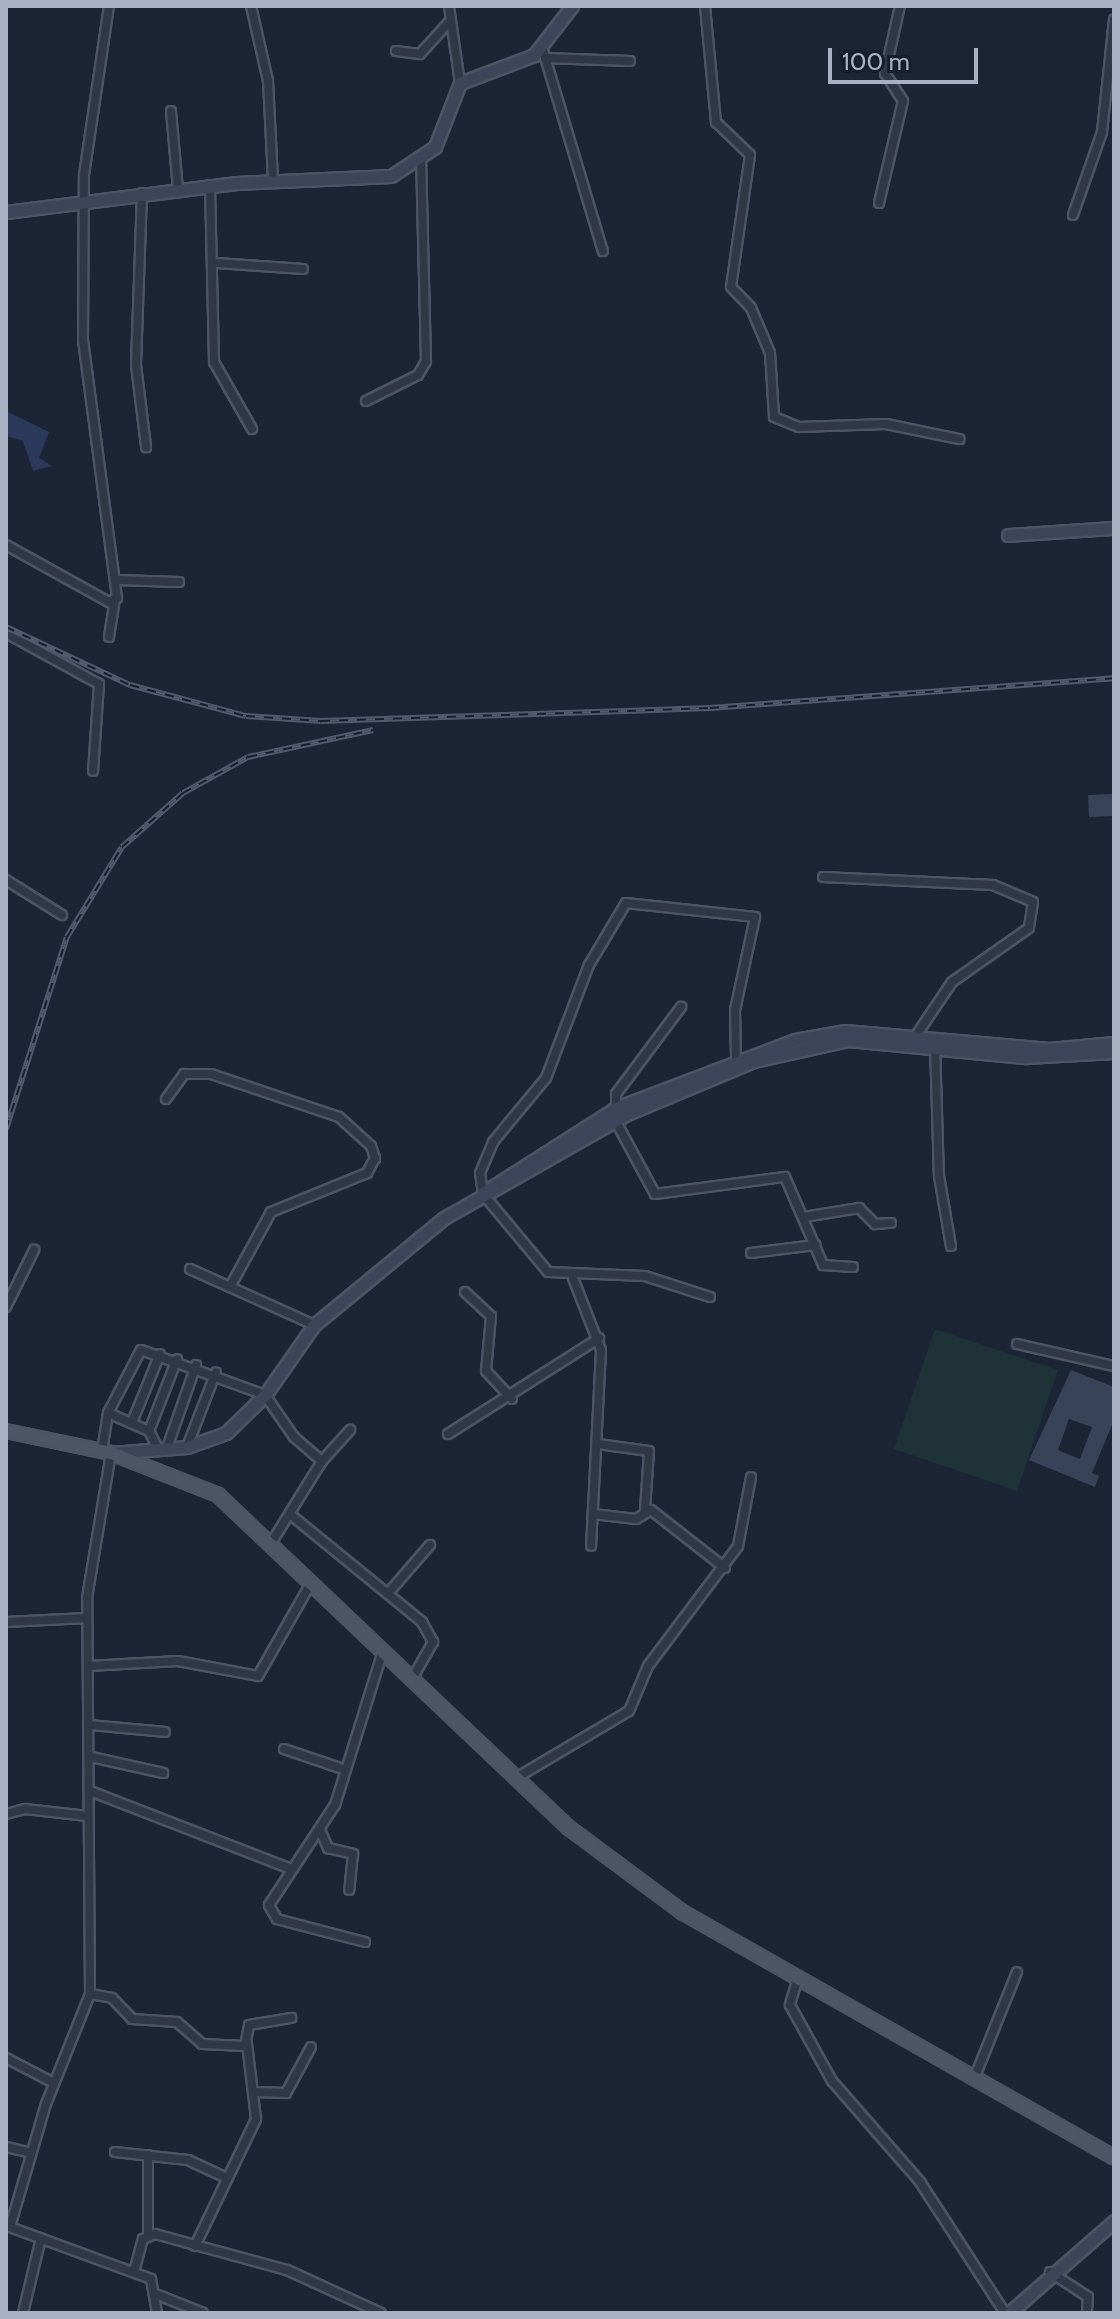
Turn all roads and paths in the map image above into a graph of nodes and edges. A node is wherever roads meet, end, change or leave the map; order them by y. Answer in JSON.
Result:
{"nodes":[{"id":1,"x":109,"y":6,"type":"edge"},
{"id":2,"x":251,"y":6,"type":"edge"},
{"id":3,"x":449,"y":6,"type":"edge"},
{"id":4,"x":572,"y":6,"type":"edge"},
{"id":5,"x":705,"y":6,"type":"edge"},
{"id":6,"x":900,"y":6,"type":"edge"},
{"id":7,"x":1114,"y":20,"type":"edge"},
{"id":8,"x":450,"y":21,"type":"junction"},
{"id":9,"x":396,"y":51,"type":"dead end"},
{"id":10,"x":543,"y":52,"type":"junction"},
{"id":11,"x":630,"y":61,"type":"dead end"},
{"id":12,"x":460,"y":83,"type":"junction"},
{"id":13,"x":171,"y":111,"type":"dead end"},
{"id":14,"x":421,"y":160,"type":"junction"},
{"id":15,"x":273,"y":180,"type":"junction"},
{"id":16,"x":210,"y":185,"type":"junction"},
{"id":17,"x":178,"y":189,"type":"junction"},
{"id":18,"x":142,"y":193,"type":"junction"},
{"id":19,"x":84,"y":198,"type":"junction"},
{"id":20,"x":879,"y":203,"type":"dead end"},
{"id":21,"x":6,"y":212,"type":"edge"},
{"id":22,"x":1073,"y":215,"type":"dead end"},
{"id":23,"x":603,"y":251,"type":"dead end"},
{"id":24,"x":217,"y":263,"type":"junction"},
{"id":25,"x":303,"y":269,"type":"dead end"},
{"id":26,"x":366,"y":401,"type":"dead end"},
{"id":27,"x":252,"y":429,"type":"dead end"},
{"id":28,"x":959,"y":439,"type":"dead end"},
{"id":29,"x":146,"y":447,"type":"dead end"},
{"id":30,"x":1114,"y":528,"type":"edge"},
{"id":31,"x":1008,"y":535,"type":"dead end"},
{"id":32,"x":6,"y":545,"type":"edge"},
{"id":33,"x":116,"y":580,"type":"junction"},
{"id":34,"x":179,"y":582,"type":"dead end"},
{"id":35,"x":115,"y":600,"type":"junction"},
{"id":36,"x":6,"y":633,"type":"edge"},
{"id":37,"x":109,"y":637,"type":"dead end"},
{"id":38,"x":93,"y":771,"type":"dead end"},
{"id":39,"x":823,"y":877,"type":"dead end"},
{"id":40,"x":6,"y":880,"type":"edge"},
{"id":41,"x":62,"y":915,"type":"dead end"},
{"id":42,"x":681,"y":1007,"type":"dead end"},
{"id":43,"x":915,"y":1037,"type":"junction"},
{"id":44,"x":1114,"y":1043,"type":"edge"},
{"id":45,"x":935,"y":1044,"type":"junction"},
{"id":46,"x":1114,"y":1052,"type":"edge"},
{"id":47,"x":753,"y":1056,"type":"junction"},
{"id":48,"x":736,"y":1057,"type":"junction"},
{"id":49,"x":166,"y":1099,"type":"dead end"},
{"id":50,"x":620,"y":1112,"type":"junction"},
{"id":51,"x":483,"y":1194,"type":"junction"},
{"id":52,"x":804,"y":1217,"type":"junction"},
{"id":53,"x":891,"y":1223,"type":"dead end"},
{"id":54,"x":816,"y":1245,"type":"junction"},
{"id":55,"x":951,"y":1246,"type":"dead end"},
{"id":56,"x":34,"y":1250,"type":"dead end"},
{"id":57,"x":751,"y":1253,"type":"dead end"},
{"id":58,"x":853,"y":1267,"type":"dead end"},
{"id":59,"x":190,"y":1269,"type":"dead end"},
{"id":60,"x":573,"y":1278,"type":"junction"},
{"id":61,"x":230,"y":1287,"type":"junction"},
{"id":62,"x":465,"y":1292,"type":"dead end"},
{"id":63,"x":710,"y":1297,"type":"dead end"},
{"id":64,"x":6,"y":1307,"type":"edge"},
{"id":65,"x":314,"y":1325,"type":"junction"},
{"id":66,"x":599,"y":1338,"type":"junction"},
{"id":67,"x":1017,"y":1344,"type":"dead end"},
{"id":68,"x":160,"y":1354,"type":"junction"},
{"id":69,"x":177,"y":1359,"type":"junction"},
{"id":70,"x":196,"y":1365,"type":"junction"},
{"id":71,"x":1114,"y":1366,"type":"edge"},
{"id":72,"x":216,"y":1372,"type":"junction"},
{"id":73,"x":265,"y":1395,"type":"junction"},
{"id":74,"x":512,"y":1399,"type":"junction"},
{"id":75,"x":108,"y":1413,"type":"junction"},
{"id":76,"x":133,"y":1420,"type":"junction"},
{"id":77,"x":350,"y":1430,"type":"dead end"},
{"id":78,"x":6,"y":1431,"type":"edge"},
{"id":79,"x":149,"y":1431,"type":"junction"},
{"id":80,"x":448,"y":1434,"type":"dead end"},
{"id":81,"x":598,"y":1444,"type":"junction"},
{"id":82,"x":187,"y":1447,"type":"junction"},
{"id":83,"x":163,"y":1449,"type":"junction"},
{"id":84,"x":106,"y":1452,"type":"junction"},
{"id":85,"x":322,"y":1461,"type":"junction"},
{"id":86,"x":751,"y":1477,"type":"dead end"},
{"id":87,"x":645,"y":1510,"type":"junction"},
{"id":88,"x":593,"y":1514,"type":"junction"},
{"id":89,"x":291,"y":1515,"type":"junction"},
{"id":90,"x":270,"y":1545,"type":"junction"},
{"id":91,"x":430,"y":1545,"type":"dead end"},
{"id":92,"x":591,"y":1546,"type":"dead end"},
{"id":93,"x":725,"y":1568,"type":"junction"},
{"id":94,"x":311,"y":1583,"type":"junction"},
{"id":95,"x":390,"y":1591,"type":"junction"},
{"id":96,"x":87,"y":1618,"type":"junction"},
{"id":97,"x":6,"y":1622,"type":"edge"},
{"id":98,"x":383,"y":1651,"type":"junction"},
{"id":99,"x":89,"y":1666,"type":"junction"},
{"id":100,"x":412,"y":1679,"type":"junction"},
{"id":101,"x":90,"y":1725,"type":"junction"},
{"id":102,"x":165,"y":1732,"type":"dead end"},
{"id":103,"x":284,"y":1749,"type":"dead end"},
{"id":104,"x":91,"y":1757,"type":"junction"},
{"id":105,"x":346,"y":1770,"type":"junction"},
{"id":106,"x":163,"y":1773,"type":"dead end"},
{"id":107,"x":516,"y":1778,"type":"junction"},
{"id":108,"x":90,"y":1791,"type":"junction"},
{"id":109,"x":6,"y":1814,"type":"edge"},
{"id":110,"x":88,"y":1816,"type":"junction"},
{"id":111,"x":320,"y":1830,"type":"junction"},
{"id":112,"x":289,"y":1868,"type":"junction"},
{"id":113,"x":349,"y":1890,"type":"dead end"},
{"id":114,"x":365,"y":1942,"type":"dead end"},
{"id":115,"x":1017,"y":1972,"type":"dead end"},
{"id":116,"x":798,"y":1978,"type":"junction"},
{"id":117,"x":90,"y":1994,"type":"junction"},
{"id":118,"x":291,"y":2018,"type":"dead end"},
{"id":119,"x":247,"y":2043,"type":"junction"},
{"id":120,"x":311,"y":2047,"type":"dead end"},
{"id":121,"x":6,"y":2058,"type":"edge"},
{"id":122,"x":974,"y":2079,"type":"junction"},
{"id":123,"x":54,"y":2083,"type":"junction"},
{"id":124,"x":254,"y":2092,"type":"junction"},
{"id":125,"x":6,"y":2147,"type":"edge"},
{"id":126,"x":115,"y":2152,"type":"dead end"},
{"id":127,"x":31,"y":2153,"type":"junction"},
{"id":128,"x":148,"y":2155,"type":"junction"},
{"id":129,"x":1114,"y":2157,"type":"edge"},
{"id":130,"x":224,"y":2177,"type":"junction"},
{"id":131,"x":1114,"y":2221,"type":"edge"},
{"id":132,"x":8,"y":2226,"type":"edge"},
{"id":133,"x":148,"y":2234,"type":"junction"},
{"id":134,"x":41,"y":2238,"type":"junction"},
{"id":135,"x":195,"y":2246,"type":"junction"},
{"id":136,"x":134,"y":2272,"type":"junction"},
{"id":137,"x":1050,"y":2272,"type":"junction"},
{"id":138,"x":158,"y":2295,"type":"junction"},
{"id":139,"x":376,"y":2312,"type":"edge"},
{"id":140,"x":23,"y":2313,"type":"edge"},
{"id":141,"x":157,"y":2313,"type":"edge"},
{"id":142,"x":203,"y":2313,"type":"edge"},
{"id":143,"x":1007,"y":2313,"type":"edge"},
{"id":144,"x":1087,"y":2313,"type":"edge"}],
"edges":[{"from":1,"to":19,"type":"street"},
{"from":2,"to":15,"type":"street"},
{"from":3,"to":8,"type":"street"},
{"from":4,"to":10,"type":"street"},
{"from":5,"to":28,"type":"street"},
{"from":6,"to":20,"type":"street"},
{"from":7,"to":22,"type":"street"},
{"from":8,"to":9,"type":"street"},
{"from":8,"to":12,"type":"street"},
{"from":10,"to":11,"type":"street"},
{"from":10,"to":12,"type":"street"},
{"from":10,"to":23,"type":"street"},
{"from":12,"to":14,"type":"street"},
{"from":13,"to":17,"type":"street"},
{"from":14,"to":15,"type":"street"},
{"from":14,"to":26,"type":"street"},
{"from":15,"to":16,"type":"street"},
{"from":16,"to":17,"type":"street"},
{"from":16,"to":24,"type":"street"},
{"from":17,"to":18,"type":"street"},
{"from":18,"to":19,"type":"street"},
{"from":18,"to":29,"type":"street"},
{"from":19,"to":21,"type":"street"},
{"from":19,"to":33,"type":"street"},
{"from":24,"to":25,"type":"street"},
{"from":24,"to":27,"type":"street"},
{"from":30,"to":31,"type":"street"},
{"from":32,"to":35,"type":"street"},
{"from":33,"to":34,"type":"street"},
{"from":33,"to":35,"type":"street"},
{"from":35,"to":37,"type":"street"},
{"from":36,"to":38,"type":"street"},
{"from":39,"to":43,"type":"street"},
{"from":40,"to":41,"type":"street"},
{"from":42,"to":50,"type":"street"},
{"from":43,"to":45,"type":"street"},
{"from":43,"to":47,"type":"street"},
{"from":44,"to":45,"type":"street"},
{"from":45,"to":46,"type":"street"},
{"from":45,"to":47,"type":"street"},
{"from":45,"to":55,"type":"street"},
{"from":47,"to":48,"type":"street"},
{"from":47,"to":50,"type":"street"},
{"from":48,"to":50,"type":"street"},
{"from":48,"to":51,"type":"street"},
{"from":49,"to":61,"type":"street"},
{"from":50,"to":51,"type":"street"},
{"from":50,"to":52,"type":"street"},
{"from":51,"to":60,"type":"street"},
{"from":51,"to":65,"type":"street"},
{"from":52,"to":53,"type":"street"},
{"from":52,"to":54,"type":"street"},
{"from":54,"to":57,"type":"street"},
{"from":54,"to":58,"type":"street"},
{"from":56,"to":64,"type":"street"},
{"from":59,"to":61,"type":"street"},
{"from":60,"to":63,"type":"street"},
{"from":60,"to":66,"type":"street"},
{"from":61,"to":65,"type":"street"},
{"from":62,"to":74,"type":"street"},
{"from":65,"to":73,"type":"street"},
{"from":66,"to":74,"type":"street"},
{"from":66,"to":81,"type":"street"},
{"from":67,"to":71,"type":"street"},
{"from":68,"to":69,"type":"street"},
{"from":68,"to":75,"type":"street"},
{"from":68,"to":76,"type":"street"},
{"from":69,"to":70,"type":"street"},
{"from":69,"to":79,"type":"street"},
{"from":70,"to":72,"type":"street"},
{"from":70,"to":83,"type":"street"},
{"from":72,"to":73,"type":"street"},
{"from":72,"to":82,"type":"street"},
{"from":73,"to":82,"type":"street"},
{"from":73,"to":85,"type":"street"},
{"from":74,"to":80,"type":"street"},
{"from":75,"to":76,"type":"street"},
{"from":75,"to":84,"type":"street"},
{"from":76,"to":79,"type":"street"},
{"from":77,"to":85,"type":"street"},
{"from":78,"to":84,"type":"main road"},
{"from":79,"to":83,"type":"street"},
{"from":81,"to":87,"type":"street"},
{"from":81,"to":88,"type":"street"},
{"from":82,"to":83,"type":"street"},
{"from":83,"to":84,"type":"street"},
{"from":84,"to":90,"type":"main road"},
{"from":84,"to":96,"type":"street"},
{"from":85,"to":89,"type":"street"},
{"from":86,"to":93,"type":"street"},
{"from":87,"to":88,"type":"street"},
{"from":87,"to":93,"type":"street"},
{"from":88,"to":92,"type":"street"},
{"from":89,"to":90,"type":"street"},
{"from":89,"to":95,"type":"street"},
{"from":90,"to":94,"type":"main road"},
{"from":91,"to":95,"type":"street"},
{"from":93,"to":107,"type":"street"},
{"from":94,"to":98,"type":"main road"},
{"from":94,"to":99,"type":"street"},
{"from":95,"to":100,"type":"street"},
{"from":96,"to":97,"type":"street"},
{"from":96,"to":99,"type":"street"},
{"from":98,"to":100,"type":"main road"},
{"from":98,"to":105,"type":"street"},
{"from":99,"to":101,"type":"street"},
{"from":100,"to":107,"type":"main road"},
{"from":101,"to":102,"type":"street"},
{"from":101,"to":104,"type":"street"},
{"from":103,"to":105,"type":"street"},
{"from":104,"to":106,"type":"street"},
{"from":104,"to":108,"type":"street"},
{"from":105,"to":111,"type":"street"},
{"from":107,"to":116,"type":"main road"},
{"from":108,"to":110,"type":"street"},
{"from":108,"to":112,"type":"street"},
{"from":109,"to":110,"type":"street"},
{"from":110,"to":117,"type":"street"},
{"from":111,"to":112,"type":"street"},
{"from":111,"to":113,"type":"street"},
{"from":112,"to":114,"type":"street"},
{"from":115,"to":122,"type":"street"},
{"from":116,"to":122,"type":"main road"},
{"from":116,"to":143,"type":"street"},
{"from":117,"to":119,"type":"street"},
{"from":117,"to":123,"type":"street"},
{"from":118,"to":119,"type":"street"},
{"from":119,"to":124,"type":"street"},
{"from":120,"to":124,"type":"street"},
{"from":121,"to":123,"type":"street"},
{"from":122,"to":129,"type":"main road"},
{"from":123,"to":127,"type":"street"},
{"from":124,"to":130,"type":"street"},
{"from":125,"to":127,"type":"street"},
{"from":126,"to":128,"type":"street"},
{"from":127,"to":132,"type":"street"},
{"from":128,"to":130,"type":"street"},
{"from":128,"to":133,"type":"street"},
{"from":130,"to":135,"type":"street"},
{"from":131,"to":137,"type":"street"},
{"from":132,"to":134,"type":"street"},
{"from":133,"to":135,"type":"street"},
{"from":133,"to":136,"type":"street"},
{"from":134,"to":136,"type":"street"},
{"from":134,"to":140,"type":"street"},
{"from":135,"to":139,"type":"street"},
{"from":136,"to":138,"type":"street"},
{"from":137,"to":143,"type":"street"},
{"from":137,"to":144,"type":"street"},
{"from":138,"to":141,"type":"street"},
{"from":138,"to":142,"type":"street"}]}
